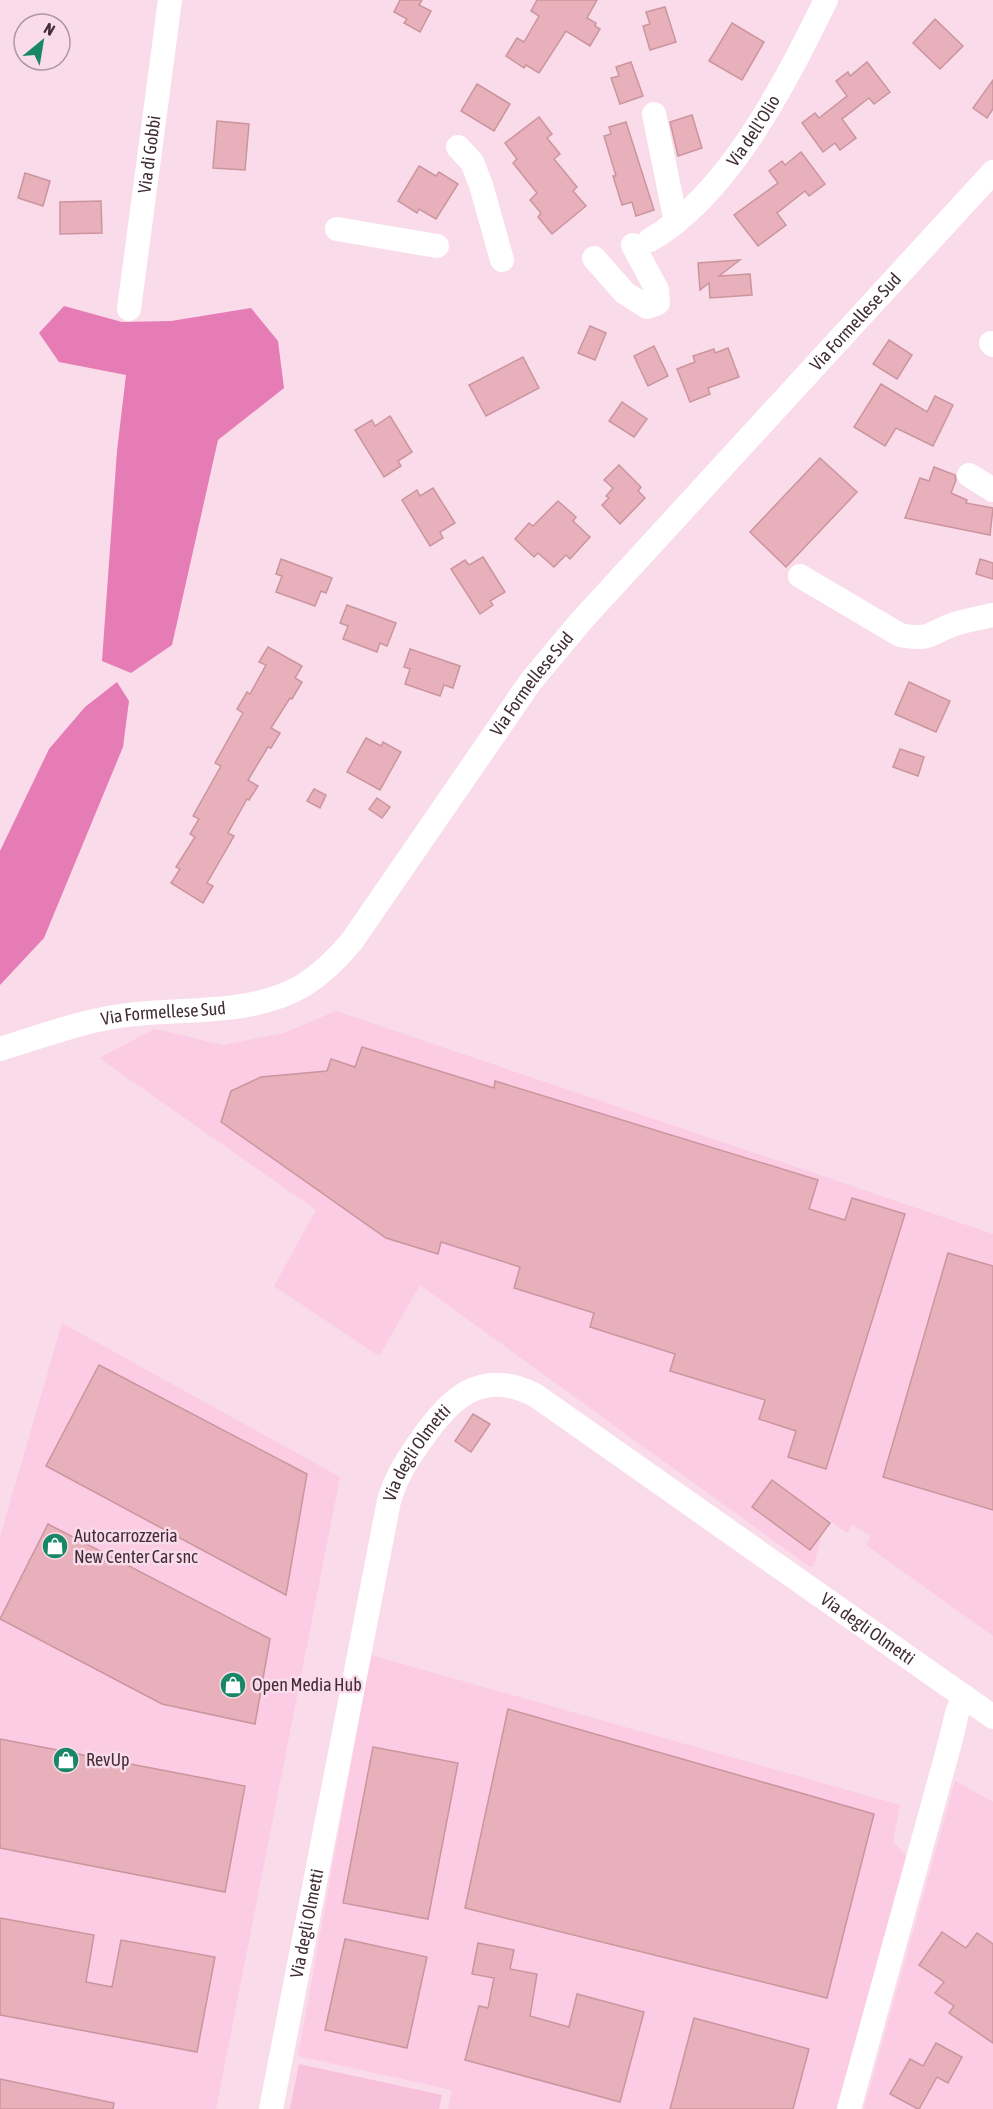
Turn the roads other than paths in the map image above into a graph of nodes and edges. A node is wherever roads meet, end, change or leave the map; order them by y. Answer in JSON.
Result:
{"nodes":[{"id":1,"x":170,"y":0,"type":"edge"},
{"id":2,"x":826,"y":0,"type":"edge"},
{"id":3,"x":654,"y":114,"type":"dead end"},
{"id":4,"x":458,"y":147,"type":"dead end"},
{"id":5,"x":993,"y":172,"type":"edge"},
{"id":6,"x":676,"y":222,"type":"junction"},
{"id":7,"x":338,"y":229,"type":"dead end"},
{"id":8,"x":437,"y":246,"type":"dead end"},
{"id":9,"x":594,"y":258,"type":"dead end"},
{"id":10,"x":502,"y":260,"type":"dead end"},
{"id":11,"x":129,"y":309,"type":"dead end"},
{"id":12,"x":969,"y":475,"type":"dead end"},
{"id":13,"x":993,"y":490,"type":"edge"},
{"id":14,"x":800,"y":576,"type":"dead end"},
{"id":15,"x":993,"y":615,"type":"edge"},
{"id":16,"x":0,"y":1049,"type":"edge"},
{"id":17,"x":964,"y":1696,"type":"junction"},
{"id":18,"x":993,"y":1717,"type":"edge"},
{"id":19,"x":272,"y":2109,"type":"edge"},
{"id":20,"x":849,"y":2109,"type":"edge"}],
"edges":[{"from":1,"to":11,"type":"street","name":"Via di Gobbi"},
{"from":2,"to":6,"type":"street","name":"Via dell'Olio"},
{"from":3,"to":6,"type":"street"},
{"from":4,"to":10,"type":"street"},
{"from":5,"to":16,"type":"street","name":"Via Formellese Sud"},
{"from":6,"to":9,"type":"street","name":"Via dell'Olio"},
{"from":7,"to":8,"type":"street"},
{"from":12,"to":13,"type":"street"},
{"from":14,"to":15,"type":"street"},
{"from":17,"to":18,"type":"street","name":"Via degli Olmetti"},
{"from":17,"to":19,"type":"street","name":"Via degli Olmetti"},
{"from":17,"to":20,"type":"street"}]}
